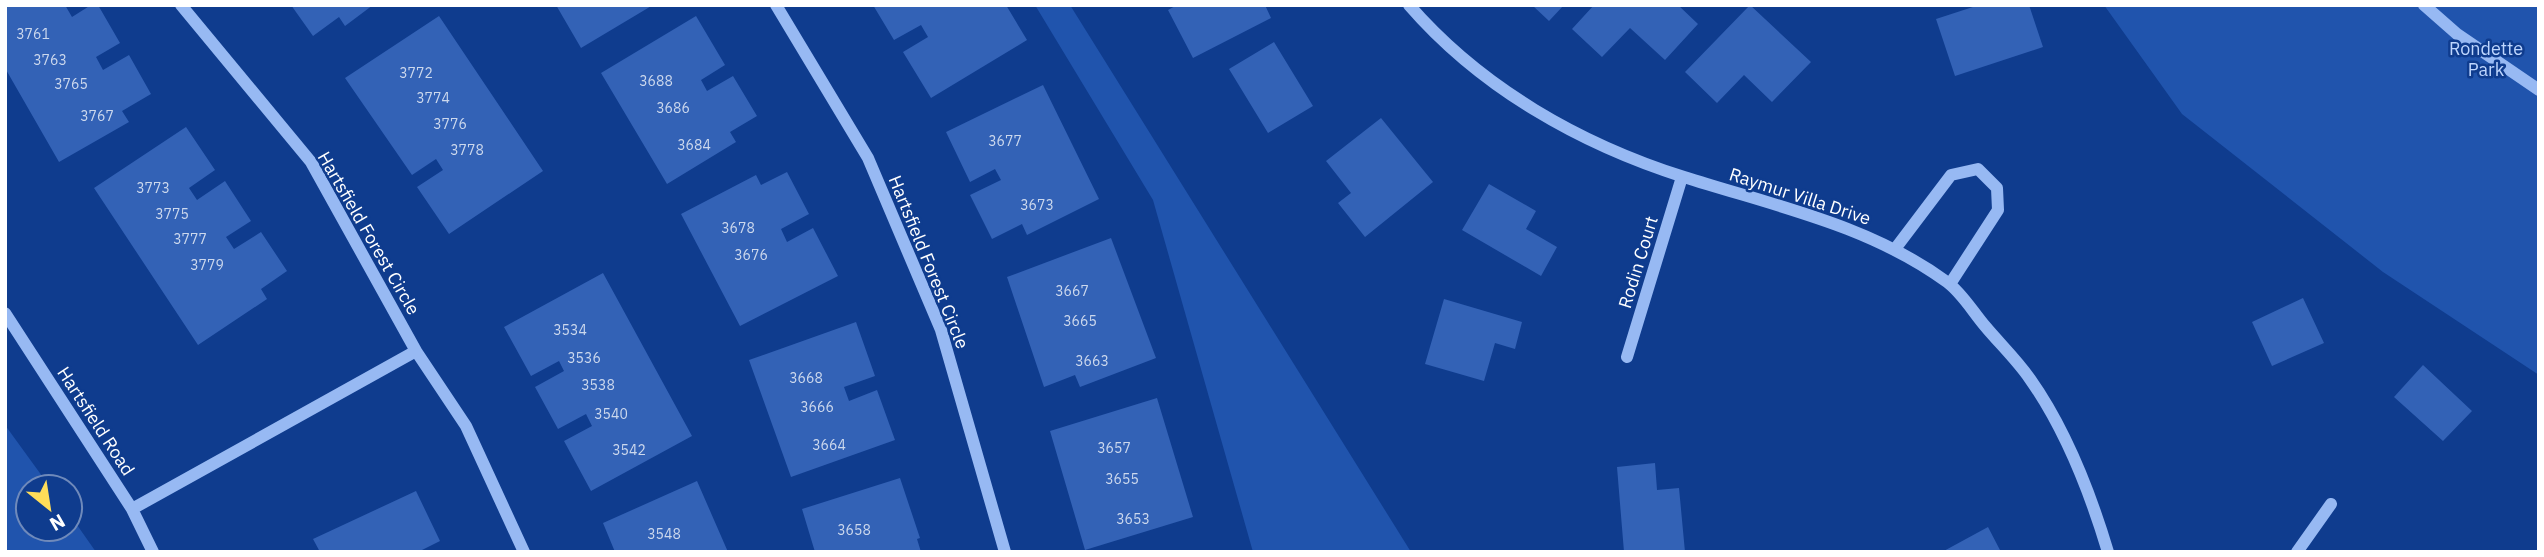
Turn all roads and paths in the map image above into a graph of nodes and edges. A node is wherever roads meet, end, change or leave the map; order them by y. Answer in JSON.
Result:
{"nodes":[{"id":1,"x":181,"y":5,"type":"edge"},
{"id":2,"x":776,"y":5,"type":"edge"},
{"id":3,"x":1409,"y":5,"type":"edge"},
{"id":4,"x":2424,"y":5,"type":"edge"},
{"id":5,"x":2539,"y":90,"type":"edge"},
{"id":6,"x":1682,"y":177,"type":"junction"},
{"id":7,"x":1895,"y":248,"type":"junction"},
{"id":8,"x":1950,"y":284,"type":"junction"},
{"id":9,"x":5,"y":313,"type":"edge"},
{"id":10,"x":416,"y":351,"type":"junction"},
{"id":11,"x":1627,"y":357,"type":"dead end"},
{"id":12,"x":2331,"y":504,"type":"dead end"},
{"id":13,"x":132,"y":509,"type":"junction"},
{"id":14,"x":153,"y":552,"type":"edge"},
{"id":15,"x":524,"y":552,"type":"edge"},
{"id":16,"x":1005,"y":552,"type":"edge"},
{"id":17,"x":2108,"y":552,"type":"edge"},
{"id":18,"x":2297,"y":552,"type":"edge"}],
"edges":[{"from":1,"to":10,"type":"street","name":"Hartsfield Forest Circle"},
{"from":2,"to":16,"type":"street","name":"Hartsfield Forest Circle"},
{"from":3,"to":6,"type":"street","name":"Raymur Villa Drive"},
{"from":4,"to":5,"type":"street"},
{"from":6,"to":7,"type":"street","name":"Raymur Villa Drive"},
{"from":6,"to":11,"type":"street","name":"Rodin Court"},
{"from":7,"to":8,"type":"street","name":"Raymur Villa Drive"},
{"from":7,"to":8,"type":"street"},
{"from":8,"to":17,"type":"street","name":"Raymur Villa Drive"},
{"from":9,"to":13,"type":"street","name":"Hartsfield Road"},
{"from":10,"to":13,"type":"street"},
{"from":10,"to":15,"type":"street","name":"Hartsfield Forest Circle"},
{"from":12,"to":18,"type":"street"},
{"from":13,"to":14,"type":"street","name":"Hartsfield Road"}]}
